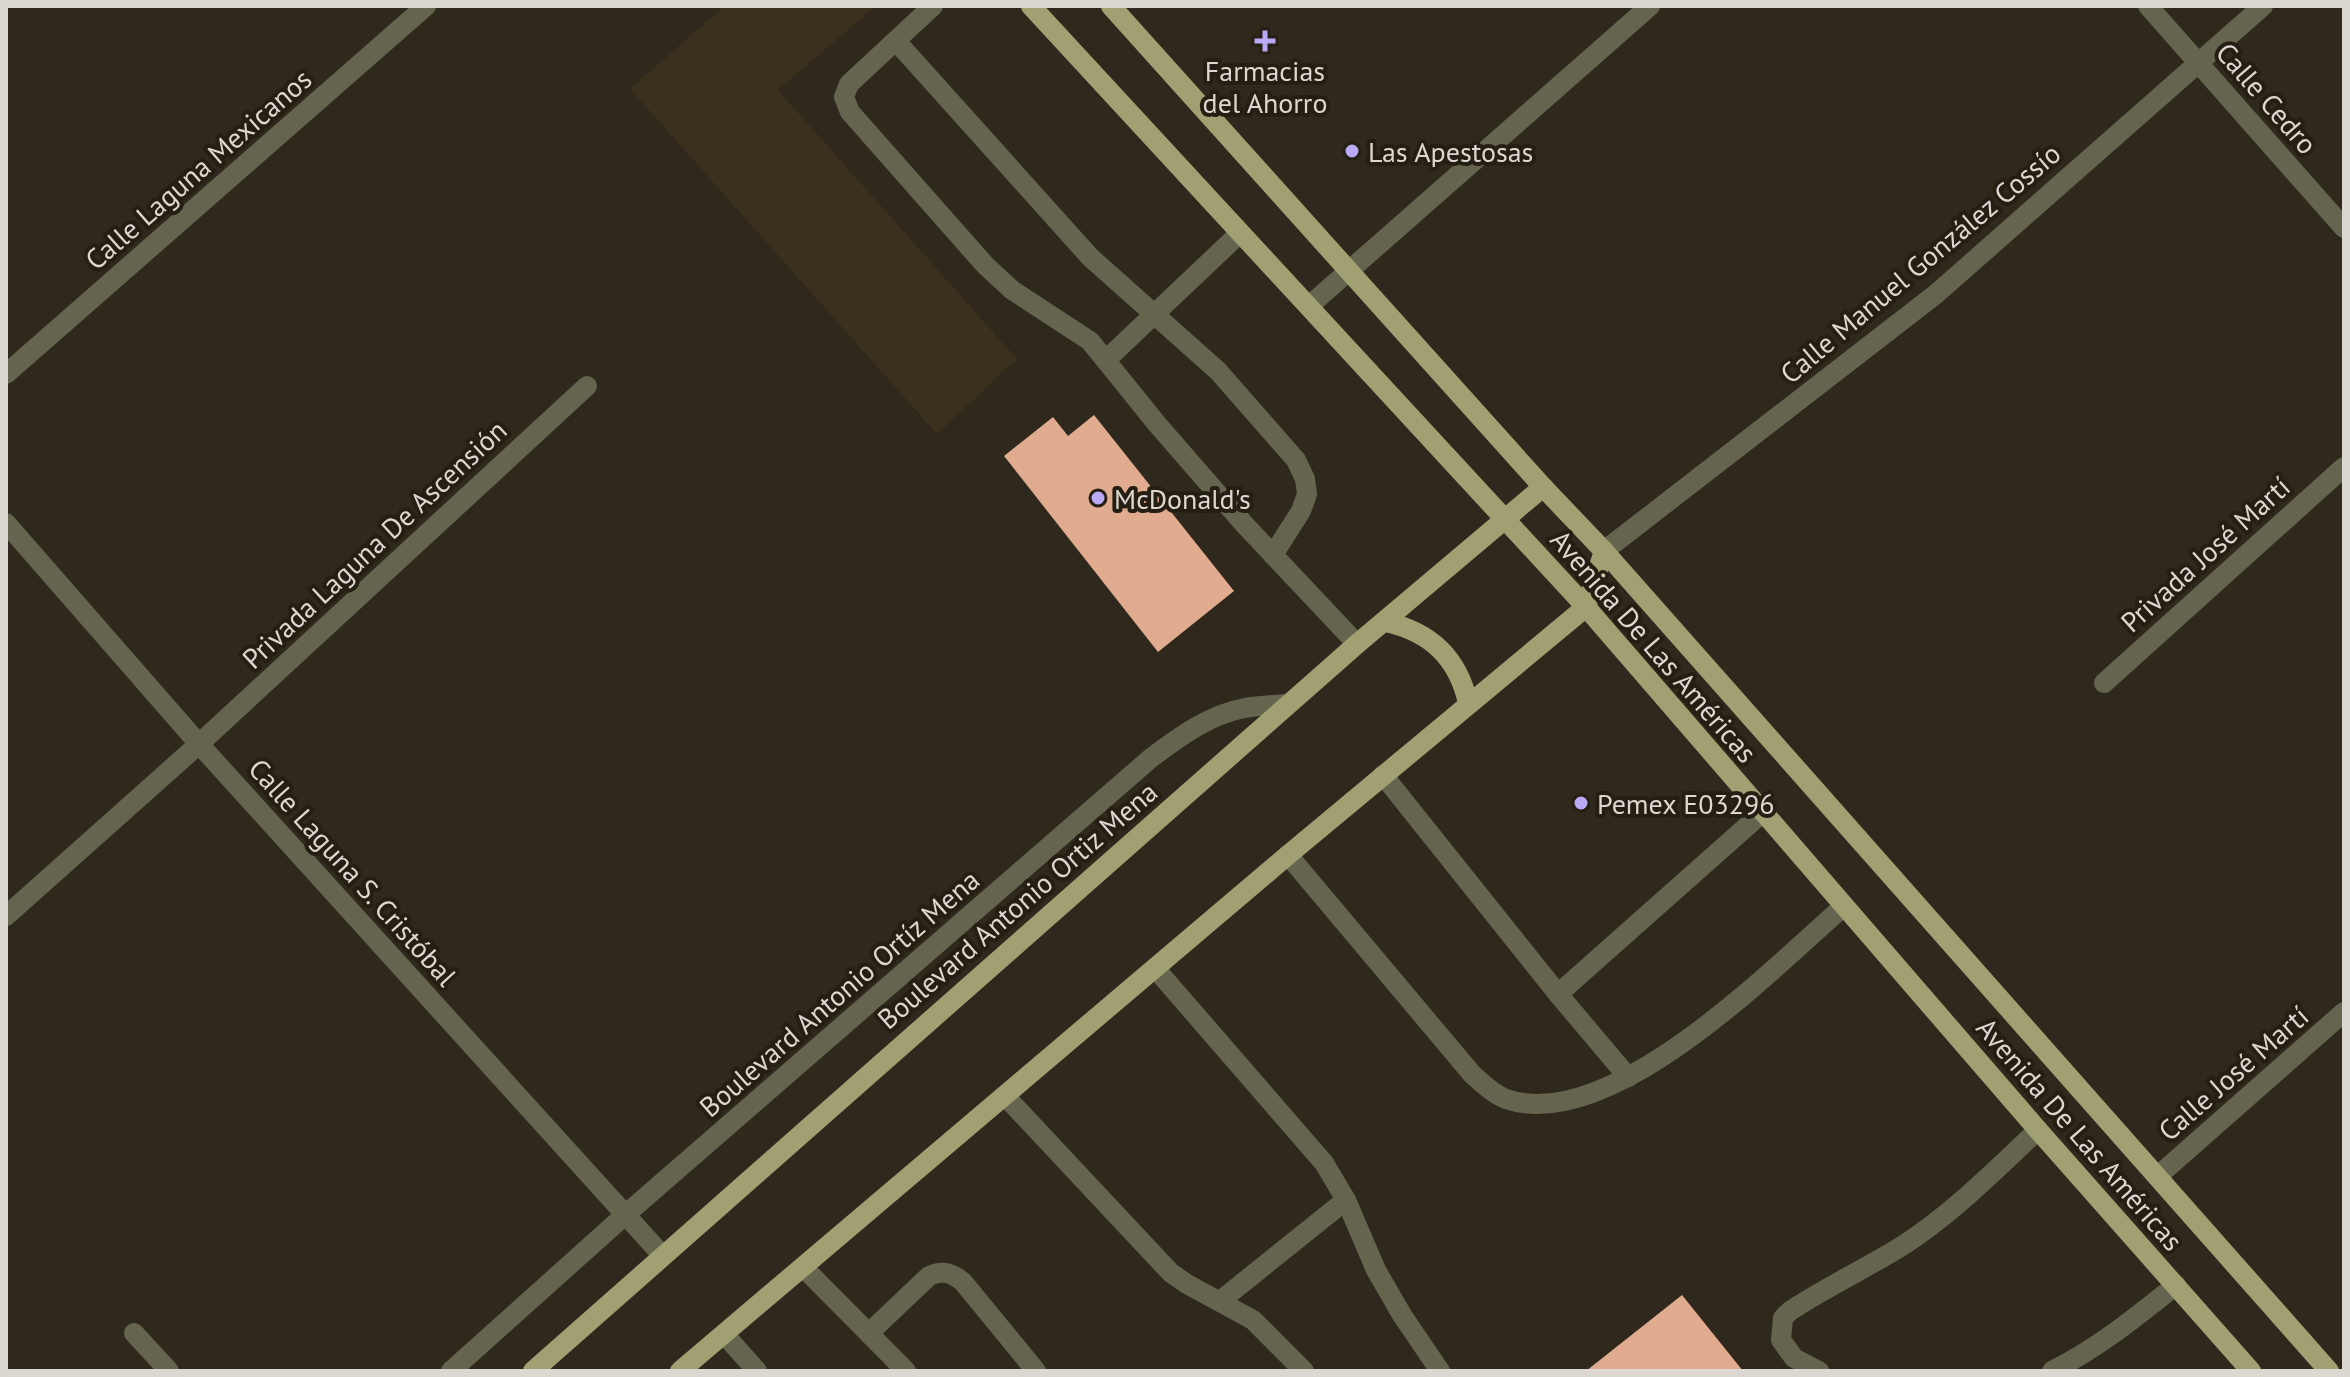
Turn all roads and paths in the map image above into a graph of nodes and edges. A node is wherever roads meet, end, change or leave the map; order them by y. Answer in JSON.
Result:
{"nodes":[{"id":1,"x":426,"y":6,"type":"edge"},
{"id":2,"x":933,"y":6,"type":"edge"},
{"id":3,"x":1111,"y":6,"type":"edge"},
{"id":4,"x":1650,"y":6,"type":"edge"},
{"id":5,"x":2148,"y":6,"type":"edge"},
{"id":6,"x":2263,"y":6,"type":"edge"},
{"id":7,"x":1037,"y":8,"type":"edge"},
{"id":8,"x":896,"y":41,"type":"junction"},
{"id":9,"x":2198,"y":63,"type":"junction"},
{"id":10,"x":2344,"y":228,"type":"edge"},
{"id":11,"x":1240,"y":233,"type":"junction"},
{"id":12,"x":1349,"y":270,"type":"junction"},
{"id":13,"x":1309,"y":306,"type":"junction"},
{"id":14,"x":1154,"y":316,"type":"junction"},
{"id":15,"x":1107,"y":359,"type":"junction"},
{"id":16,"x":6,"y":374,"type":"edge"},
{"id":17,"x":587,"y":386,"type":"dead end"},
{"id":18,"x":2344,"y":467,"type":"edge"},
{"id":19,"x":1543,"y":487,"type":"junction"},
{"id":20,"x":1506,"y":519,"type":"junction"},
{"id":21,"x":6,"y":523,"type":"edge"},
{"id":22,"x":1604,"y":551,"type":"junction"},
{"id":23,"x":1273,"y":555,"type":"junction"},
{"id":24,"x":1586,"y":607,"type":"junction"},
{"id":25,"x":1386,"y":622,"type":"junction"},
{"id":26,"x":1357,"y":644,"type":"junction"},
{"id":27,"x":2104,"y":683,"type":"dead end"},
{"id":28,"x":1468,"y":703,"type":"junction"},
{"id":29,"x":1288,"y":704,"type":"junction"},
{"id":30,"x":199,"y":744,"type":"junction"},
{"id":31,"x":1383,"y":775,"type":"junction"},
{"id":32,"x":1762,"y":813,"type":"junction"},
{"id":33,"x":1288,"y":855,"type":"junction"},
{"id":34,"x":1844,"y":906,"type":"junction"},
{"id":35,"x":6,"y":916,"type":"edge"},
{"id":36,"x":1155,"y":968,"type":"junction"},
{"id":37,"x":1558,"y":994,"type":"junction"},
{"id":38,"x":2344,"y":1012,"type":"edge"},
{"id":39,"x":1628,"y":1077,"type":"junction"},
{"id":40,"x":1005,"y":1096,"type":"junction"},
{"id":41,"x":2038,"y":1130,"type":"junction"},
{"id":42,"x":2159,"y":1175,"type":"junction"},
{"id":43,"x":1346,"y":1200,"type":"junction"},
{"id":44,"x":625,"y":1215,"type":"junction"},
{"id":45,"x":662,"y":1255,"type":"junction"},
{"id":46,"x":803,"y":1267,"type":"junction"},
{"id":47,"x":2176,"y":1285,"type":"junction"},
{"id":48,"x":1220,"y":1301,"type":"junction"},
{"id":49,"x":134,"y":1333,"type":"dead end"},
{"id":50,"x":869,"y":1333,"type":"junction"},
{"id":51,"x":724,"y":1334,"type":"junction"},
{"id":52,"x":169,"y":1371,"type":"edge"},
{"id":53,"x":451,"y":1371,"type":"edge"},
{"id":54,"x":533,"y":1371,"type":"edge"},
{"id":55,"x":680,"y":1371,"type":"edge"},
{"id":56,"x":757,"y":1371,"type":"edge"},
{"id":57,"x":906,"y":1371,"type":"edge"},
{"id":58,"x":1036,"y":1371,"type":"edge"},
{"id":59,"x":1304,"y":1371,"type":"edge"},
{"id":60,"x":1440,"y":1371,"type":"edge"},
{"id":61,"x":1819,"y":1371,"type":"edge"},
{"id":62,"x":2052,"y":1371,"type":"edge"},
{"id":63,"x":2251,"y":1371,"type":"edge"},
{"id":64,"x":2329,"y":1371,"type":"edge"}],
"edges":[{"from":1,"to":16,"type":"street","name":"Calle Laguna Mexicanos"},
{"from":2,"to":8,"type":"street"},
{"from":3,"to":12,"type":"main road","name":"Avenida De Las Américas"},
{"from":4,"to":12,"type":"street"},
{"from":5,"to":9,"type":"street","name":"Calle Cedro"},
{"from":6,"to":9,"type":"street","name":"Calle Manuel González Cossío"},
{"from":7,"to":11,"type":"main road","name":"Avenida De Las Américas"},
{"from":8,"to":14,"type":"street"},
{"from":8,"to":15,"type":"street"},
{"from":9,"to":10,"type":"street","name":"Calle Cedro"},
{"from":9,"to":22,"type":"street","name":"Calle Manuel González Cossío"},
{"from":11,"to":13,"type":"main road","name":"Avenida De Las Américas"},
{"from":11,"to":14,"type":"street"},
{"from":12,"to":13,"type":"street"},
{"from":12,"to":19,"type":"main road","name":"Avenida De Las Américas"},
{"from":13,"to":20,"type":"main road","name":"Avenida De Las Américas"},
{"from":14,"to":15,"type":"street"},
{"from":14,"to":23,"type":"street"},
{"from":15,"to":23,"type":"street"},
{"from":17,"to":30,"type":"street","name":"Privada Laguna De Ascensión"},
{"from":18,"to":27,"type":"street","name":"Privada José Martí"},
{"from":19,"to":20,"type":"main road","name":"Boulevard Antonio Ortiz Mena"},
{"from":19,"to":22,"type":"main road","name":"Avenida De Las Américas"},
{"from":20,"to":24,"type":"main road","name":"Avenida De Las Américas"},
{"from":20,"to":25,"type":"main road","name":"Boulevard Antonio Ortiz Mena"},
{"from":21,"to":30,"type":"street","name":"Calle Laguna S. Cristóbal"},
{"from":22,"to":24,"type":"main road"},
{"from":22,"to":42,"type":"main road","name":"Avenida De Las Américas"},
{"from":23,"to":26,"type":"street"},
{"from":24,"to":28,"type":"main road"},
{"from":24,"to":32,"type":"main road","name":"Avenida De Las Américas"},
{"from":25,"to":26,"type":"main road","name":"Boulevard Antonio Ortiz Mena"},
{"from":25,"to":28,"type":"main road"},
{"from":26,"to":29,"type":"main road","name":"Boulevard Antonio Ortiz Mena"},
{"from":28,"to":31,"type":"main road"},
{"from":29,"to":44,"type":"street","name":"Boulevard Antonio Ortíz Mena"},
{"from":29,"to":45,"type":"main road","name":"Boulevard Antonio Ortiz Mena"},
{"from":30,"to":35,"type":"street","name":"Privada Laguna De Ascensión"},
{"from":30,"to":44,"type":"street","name":"Calle Laguna S. Cristóbal"},
{"from":31,"to":33,"type":"main road"},
{"from":31,"to":37,"type":"street"},
{"from":32,"to":34,"type":"main road","name":"Avenida De Las Américas"},
{"from":32,"to":37,"type":"street"},
{"from":33,"to":36,"type":"main road"},
{"from":33,"to":39,"type":"street"},
{"from":34,"to":39,"type":"street"},
{"from":34,"to":41,"type":"main road","name":"Avenida De Las Américas"},
{"from":36,"to":40,"type":"main road"},
{"from":36,"to":43,"type":"street"},
{"from":37,"to":39,"type":"street"},
{"from":38,"to":42,"type":"street","name":"Calle José Martí"},
{"from":40,"to":46,"type":"main road"},
{"from":40,"to":48,"type":"street"},
{"from":41,"to":47,"type":"main road","name":"Avenida De Las Américas"},
{"from":41,"to":61,"type":"street"},
{"from":42,"to":64,"type":"main road","name":"Avenida De Las Américas"},
{"from":43,"to":48,"type":"street"},
{"from":43,"to":60,"type":"street"},
{"from":44,"to":45,"type":"street","name":"Calle Laguna S. Cristóbal"},
{"from":44,"to":53,"type":"street","name":"Boulevard Antonio Ortíz Mena"},
{"from":45,"to":54,"type":"main road","name":"Boulevard Antonio Ortiz Mena"},
{"from":46,"to":50,"type":"street"},
{"from":46,"to":51,"type":"main road"},
{"from":47,"to":62,"type":"street"},
{"from":47,"to":63,"type":"main road","name":"Avenida De Las Américas"},
{"from":48,"to":59,"type":"street"},
{"from":49,"to":52,"type":"street"},
{"from":50,"to":57,"type":"street"},
{"from":50,"to":58,"type":"street"},
{"from":51,"to":55,"type":"main road"},
{"from":51,"to":56,"type":"street"}]}
